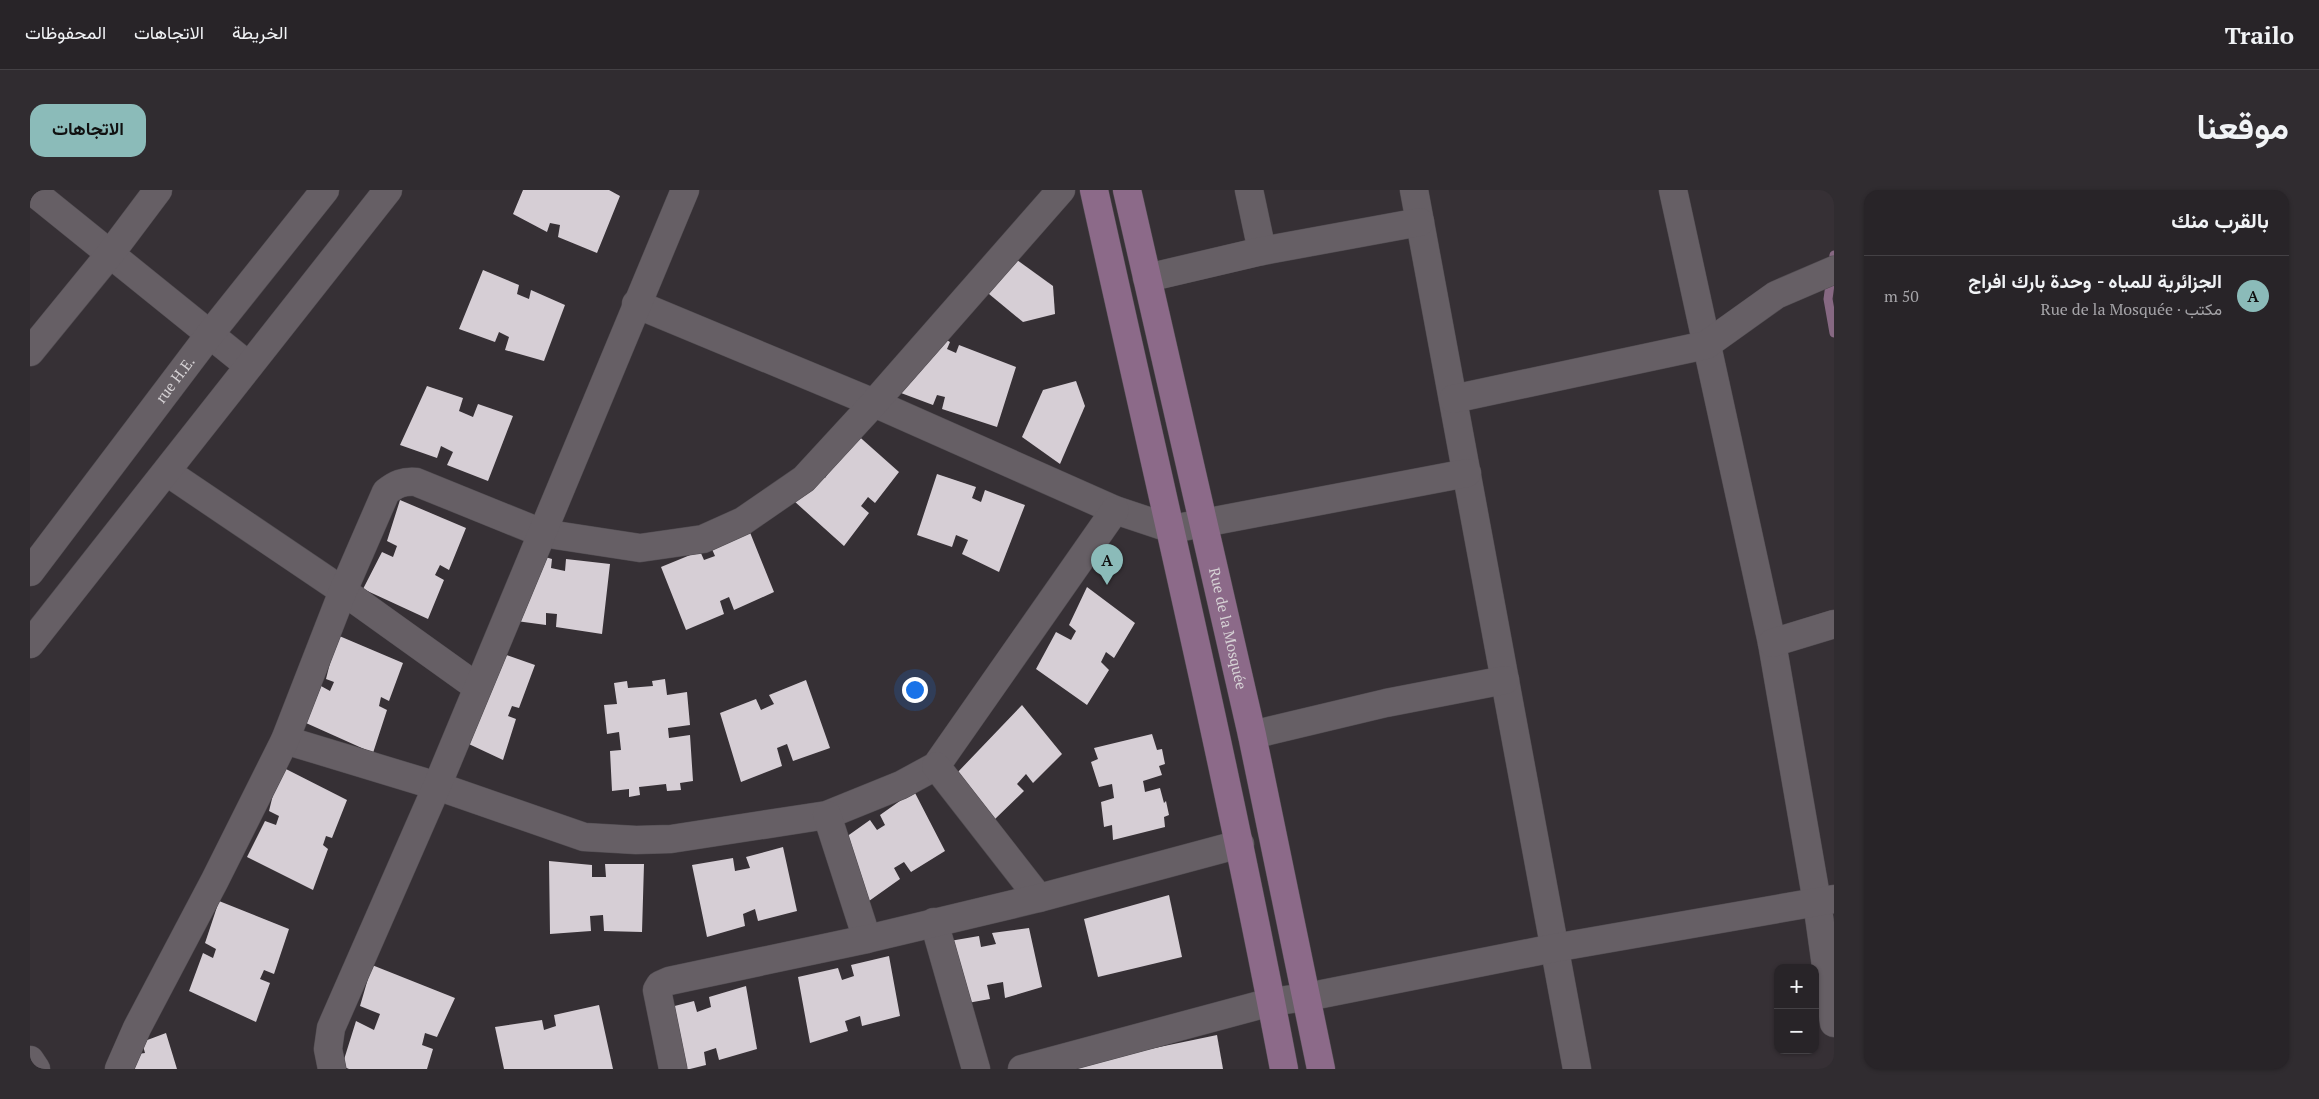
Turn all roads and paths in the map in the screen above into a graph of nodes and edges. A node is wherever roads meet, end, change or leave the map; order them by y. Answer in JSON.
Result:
{"nodes":[{"id":1,"x":32,"y":190,"type":"edge"},
{"id":2,"x":158,"y":190,"type":"edge"},
{"id":3,"x":325,"y":190,"type":"edge"},
{"id":4,"x":388,"y":190,"type":"edge"},
{"id":5,"x":685,"y":190,"type":"edge"},
{"id":6,"x":1061,"y":190,"type":"edge"},
{"id":7,"x":1067,"y":190,"type":"edge"},
{"id":8,"x":1127,"y":190,"type":"edge"},
{"id":9,"x":1249,"y":190,"type":"edge"},
{"id":10,"x":1414,"y":190,"type":"edge"},
{"id":11,"x":1673,"y":190,"type":"edge"},
{"id":12,"x":1095,"y":199,"type":"edge"},
{"id":13,"x":1420,"y":222,"type":"junction"},
{"id":14,"x":1262,"y":252,"type":"junction"},
{"id":15,"x":110,"y":254,"type":"junction"},
{"id":16,"x":1834,"y":270,"type":"edge"},
{"id":17,"x":1147,"y":278,"type":"junction"},
{"id":18,"x":636,"y":304,"type":"junction"},
{"id":19,"x":210,"y":334,"type":"junction"},
{"id":20,"x":1706,"y":345,"type":"junction"},
{"id":21,"x":30,"y":352,"type":"edge"},
{"id":22,"x":249,"y":366,"type":"junction"},
{"id":23,"x":1453,"y":399,"type":"junction"},
{"id":24,"x":874,"y":403,"type":"junction"},
{"id":25,"x":167,"y":472,"type":"junction"},
{"id":26,"x":1467,"y":473,"type":"junction"},
{"id":27,"x":1115,"y":510,"type":"junction"},
{"id":28,"x":1204,"y":524,"type":"junction"},
{"id":29,"x":1172,"y":529,"type":"junction"},
{"id":30,"x":542,"y":533,"type":"junction"},
{"id":31,"x":30,"y":572,"type":"edge"},
{"id":32,"x":343,"y":590,"type":"junction"},
{"id":33,"x":1834,"y":624,"type":"edge"},
{"id":34,"x":1772,"y":643,"type":"junction"},
{"id":35,"x":30,"y":644,"type":"edge"},
{"id":36,"x":1505,"y":680,"type":"junction"},
{"id":37,"x":477,"y":687,"type":"junction"},
{"id":38,"x":1252,"y":735,"type":"junction"},
{"id":39,"x":285,"y":740,"type":"junction"},
{"id":40,"x":936,"y":766,"type":"junction"},
{"id":41,"x":437,"y":786,"type":"junction"},
{"id":42,"x":827,"y":815,"type":"junction"},
{"id":43,"x":1240,"y":844,"type":"junction"},
{"id":44,"x":1039,"y":898,"type":"junction"},
{"id":45,"x":1826,"y":901,"type":"edge"},
{"id":46,"x":934,"y":922,"type":"junction"},
{"id":47,"x":867,"y":939,"type":"junction"},
{"id":48,"x":1554,"y":948,"type":"junction"},
{"id":49,"x":1307,"y":997,"type":"junction"},
{"id":50,"x":1271,"y":1002,"type":"junction"},
{"id":51,"x":1834,"y":1023,"type":"edge"},
{"id":52,"x":30,"y":1060,"type":"edge"},
{"id":53,"x":36,"y":1069,"type":"edge"},
{"id":54,"x":119,"y":1069,"type":"edge"},
{"id":55,"x":332,"y":1069,"type":"edge"},
{"id":56,"x":673,"y":1069,"type":"edge"},
{"id":57,"x":976,"y":1069,"type":"edge"},
{"id":58,"x":1024,"y":1069,"type":"edge"},
{"id":59,"x":1284,"y":1069,"type":"edge"},
{"id":60,"x":1321,"y":1069,"type":"edge"},
{"id":61,"x":1577,"y":1069,"type":"edge"}],
"edges":[{"from":1,"to":15,"type":"street"},
{"from":2,"to":15,"type":"street"},
{"from":3,"to":19,"type":"street","name":"rue H.E."},
{"from":4,"to":22,"type":"street"},
{"from":5,"to":18,"type":"street"},
{"from":6,"to":24,"type":"street"},
{"from":7,"to":12,"type":"street"},
{"from":8,"to":17,"type":"main road","name":"Rue de la Mosquée"},
{"from":9,"to":14,"type":"street"},
{"from":10,"to":13,"type":"street"},
{"from":11,"to":20,"type":"street"},
{"from":12,"to":29,"type":"main road"},
{"from":13,"to":14,"type":"street"},
{"from":13,"to":23,"type":"street"},
{"from":14,"to":17,"type":"street"},
{"from":15,"to":19,"type":"street"},
{"from":15,"to":21,"type":"street"},
{"from":16,"to":20,"type":"street"},
{"from":17,"to":28,"type":"main road","name":"Rue de la Mosquée"},
{"from":18,"to":24,"type":"street"},
{"from":18,"to":30,"type":"street"},
{"from":19,"to":22,"type":"street"},
{"from":19,"to":31,"type":"street","name":"rue H.E."},
{"from":20,"to":23,"type":"street"},
{"from":20,"to":34,"type":"street"},
{"from":22,"to":25,"type":"street"},
{"from":23,"to":26,"type":"street"},
{"from":24,"to":27,"type":"street"},
{"from":24,"to":30,"type":"street"},
{"from":25,"to":32,"type":"street"},
{"from":25,"to":35,"type":"street"},
{"from":26,"to":28,"type":"street"},
{"from":26,"to":36,"type":"street"},
{"from":27,"to":29,"type":"street"},
{"from":27,"to":40,"type":"street"},
{"from":28,"to":29,"type":"street"},
{"from":28,"to":38,"type":"main road","name":"Rue de la Mosquée"},
{"from":29,"to":43,"type":"main road"},
{"from":30,"to":32,"type":"street"},
{"from":30,"to":37,"type":"street"},
{"from":32,"to":37,"type":"street"},
{"from":32,"to":39,"type":"street"},
{"from":33,"to":34,"type":"street"},
{"from":34,"to":45,"type":"street"},
{"from":36,"to":38,"type":"street"},
{"from":36,"to":48,"type":"street"},
{"from":37,"to":41,"type":"street"},
{"from":38,"to":49,"type":"main road","name":"Rue de la Mosquée"},
{"from":39,"to":41,"type":"street"},
{"from":39,"to":54,"type":"street"},
{"from":40,"to":42,"type":"street"},
{"from":40,"to":44,"type":"street"},
{"from":41,"to":42,"type":"street"},
{"from":41,"to":55,"type":"street"},
{"from":42,"to":47,"type":"street"},
{"from":43,"to":44,"type":"street"},
{"from":43,"to":50,"type":"main road"},
{"from":44,"to":46,"type":"street"},
{"from":45,"to":48,"type":"street"},
{"from":45,"to":51,"type":"street"},
{"from":46,"to":47,"type":"street"},
{"from":46,"to":57,"type":"street"},
{"from":47,"to":56,"type":"street"},
{"from":48,"to":49,"type":"street"},
{"from":48,"to":61,"type":"street"},
{"from":49,"to":50,"type":"street"},
{"from":49,"to":60,"type":"main road","name":"Rue de la Mosquée"},
{"from":50,"to":58,"type":"street"},
{"from":50,"to":59,"type":"main road"},
{"from":52,"to":53,"type":"street"}]}
